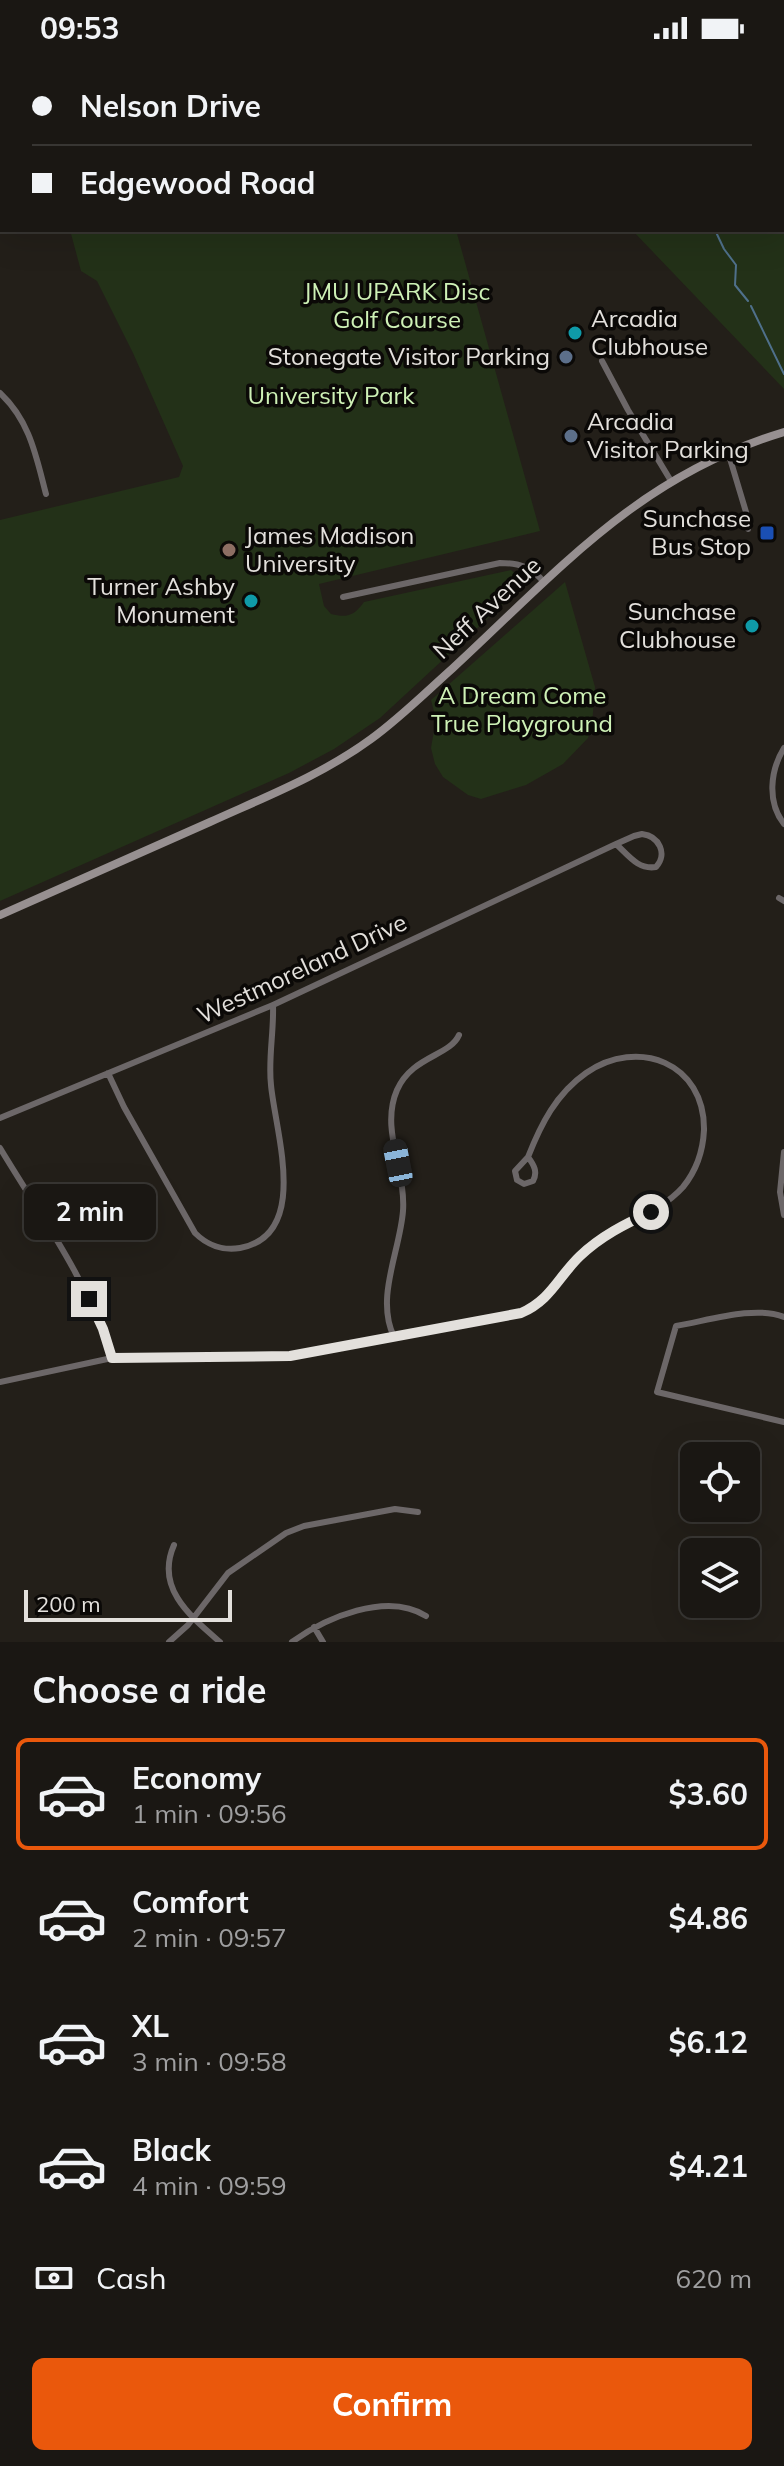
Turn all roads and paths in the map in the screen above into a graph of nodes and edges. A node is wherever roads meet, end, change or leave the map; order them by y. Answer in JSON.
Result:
{"nodes":[{"id":1,"x":602,"y":361,"type":"dead end"},
{"id":2,"x":0,"y":393,"type":"edge"},
{"id":3,"x":784,"y":432,"type":"edge"},
{"id":4,"x":728,"y":452,"type":"junction"},
{"id":5,"x":671,"y":481,"type":"junction"},
{"id":6,"x":46,"y":494,"type":"dead end"},
{"id":7,"x":748,"y":529,"type":"dead end"},
{"id":8,"x":544,"y":582,"type":"junction"},
{"id":9,"x":343,"y":597,"type":"dead end"},
{"id":10,"x":784,"y":748,"type":"edge"},
{"id":11,"x":784,"y":824,"type":"edge"},
{"id":12,"x":616,"y":844,"type":"junction"},
{"id":13,"x":0,"y":915,"type":"edge"},
{"id":14,"x":273,"y":1005,"type":"junction"},
{"id":15,"x":459,"y":1035,"type":"dead end"},
{"id":16,"x":108,"y":1073,"type":"junction"},
{"id":17,"x":0,"y":1118,"type":"edge"},
{"id":18,"x":0,"y":1148,"type":"edge"},
{"id":19,"x":784,"y":1152,"type":"edge"},
{"id":20,"x":528,"y":1157,"type":"dead end"},
{"id":21,"x":784,"y":1215,"type":"edge"},
{"id":22,"x":784,"y":1317,"type":"edge"},
{"id":23,"x":394,"y":1337,"type":"junction"},
{"id":24,"x":112,"y":1358,"type":"junction"},
{"id":25,"x":0,"y":1382,"type":"edge"},
{"id":26,"x":784,"y":1422,"type":"edge"},
{"id":27,"x":418,"y":1512,"type":"dead end"},
{"id":28,"x":174,"y":1545,"type":"dead end"},
{"id":29,"x":426,"y":1616,"type":"dead end"},
{"id":30,"x":193,"y":1619,"type":"junction"},
{"id":31,"x":314,"y":1627,"type":"junction"},
{"id":32,"x":169,"y":1642,"type":"edge"},
{"id":33,"x":220,"y":1642,"type":"edge"},
{"id":34,"x":292,"y":1642,"type":"edge"},
{"id":35,"x":323,"y":1642,"type":"edge"}],
"edges":[{"from":1,"to":5,"type":"street"},
{"from":2,"to":6,"type":"street"},
{"from":3,"to":4,"type":"main road","name":"Neff Avenue"},
{"from":4,"to":5,"type":"main road","name":"Neff Avenue"},
{"from":4,"to":7,"type":"street"},
{"from":5,"to":8,"type":"main road","name":"Neff Avenue"},
{"from":8,"to":9,"type":"street"},
{"from":8,"to":13,"type":"main road","name":"Neff Avenue"},
{"from":10,"to":11,"type":"street"},
{"from":12,"to":12,"type":"street","name":"Westmoreland Drive"},
{"from":12,"to":14,"type":"street","name":"Westmoreland Drive"},
{"from":14,"to":16,"type":"street","name":"Westmoreland Drive"},
{"from":14,"to":16,"type":"street"},
{"from":15,"to":23,"type":"street"},
{"from":16,"to":17,"type":"street","name":"Westmoreland Drive"},
{"from":18,"to":24,"type":"street"},
{"from":19,"to":21,"type":"street"},
{"from":20,"to":23,"type":"street"},
{"from":22,"to":26,"type":"street"},
{"from":23,"to":24,"type":"street"},
{"from":24,"to":25,"type":"street"},
{"from":27,"to":30,"type":"street"},
{"from":28,"to":30,"type":"street"},
{"from":29,"to":31,"type":"street"},
{"from":30,"to":32,"type":"street"},
{"from":30,"to":33,"type":"street"},
{"from":31,"to":34,"type":"street"},
{"from":31,"to":35,"type":"street"}]}
